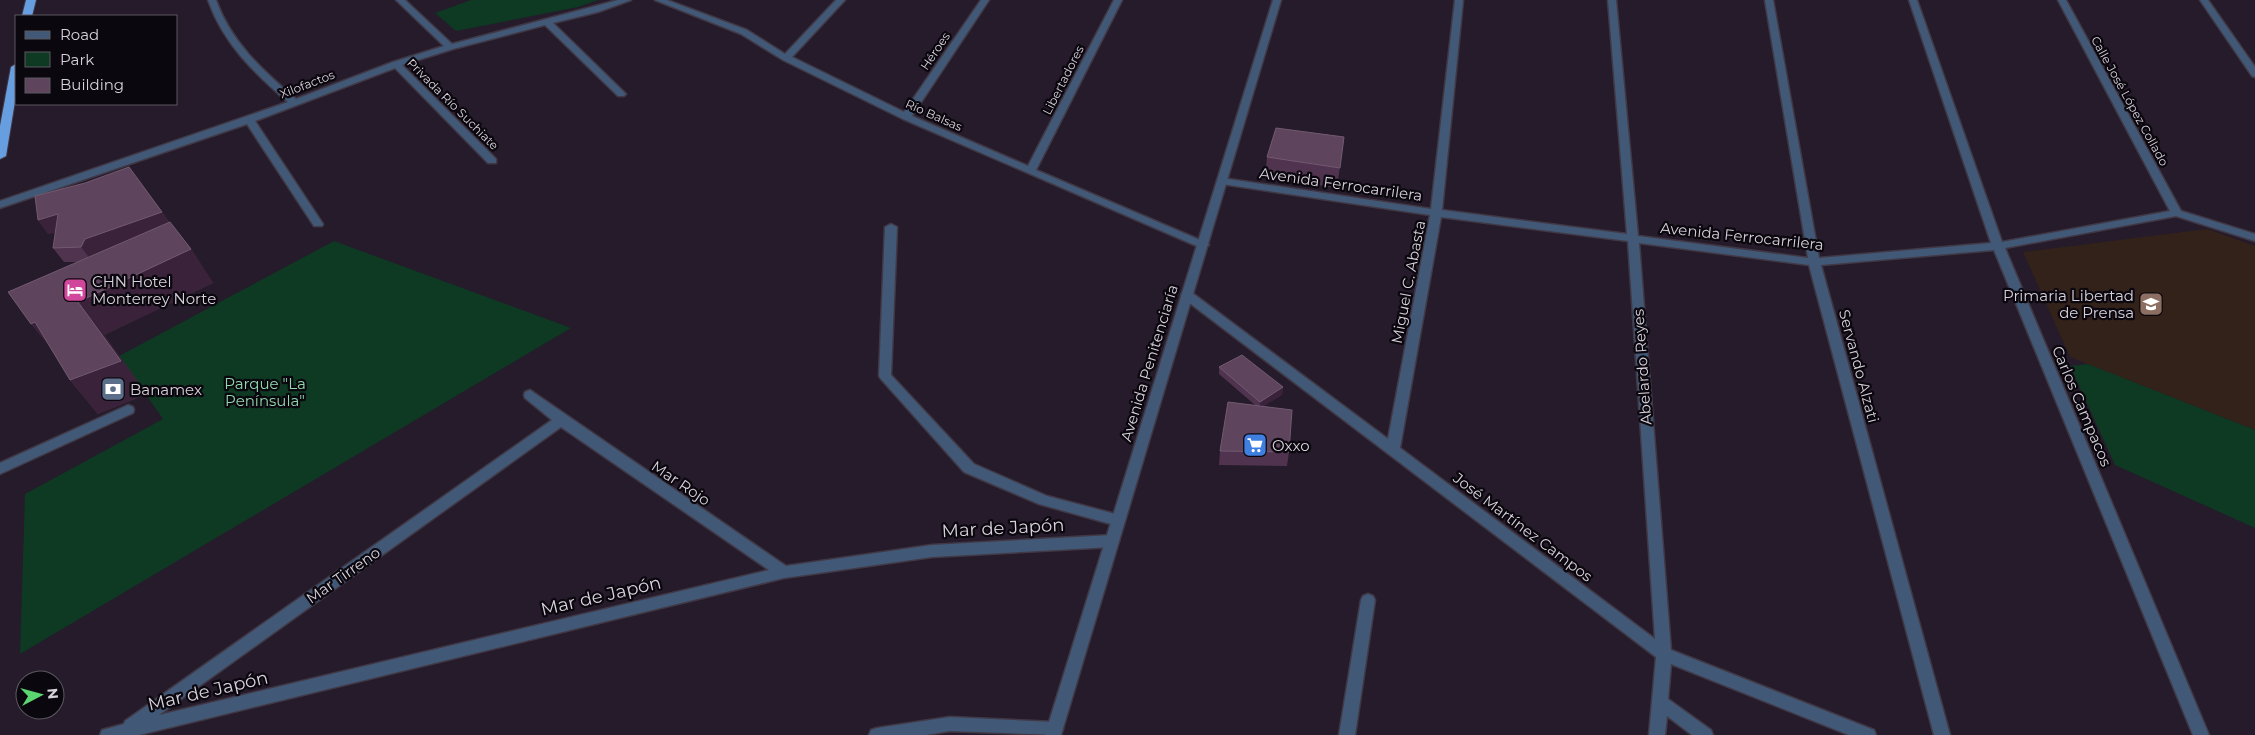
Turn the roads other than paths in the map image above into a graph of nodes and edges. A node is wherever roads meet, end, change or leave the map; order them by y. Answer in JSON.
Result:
{"nodes":[{"id":1,"x":31,"y":0,"type":"edge"},
{"id":2,"x":212,"y":0,"type":"edge"},
{"id":3,"x":400,"y":0,"type":"edge"},
{"id":4,"x":627,"y":0,"type":"edge"},
{"id":5,"x":659,"y":0,"type":"edge"},
{"id":6,"x":841,"y":0,"type":"edge"},
{"id":7,"x":985,"y":0,"type":"edge"},
{"id":8,"x":1118,"y":0,"type":"edge"},
{"id":9,"x":1277,"y":0,"type":"edge"},
{"id":10,"x":1459,"y":0,"type":"edge"},
{"id":11,"x":1612,"y":0,"type":"edge"},
{"id":12,"x":1769,"y":0,"type":"edge"},
{"id":13,"x":1913,"y":0,"type":"edge"},
{"id":14,"x":2062,"y":0,"type":"edge"},
{"id":15,"x":2204,"y":0,"type":"edge"},
{"id":16,"x":27,"y":15,"type":"edge"},
{"id":17,"x":547,"y":22,"type":"junction"},
{"id":18,"x":450,"y":47,"type":"junction"},
{"id":19,"x":786,"y":58,"type":"junction"},
{"id":20,"x":396,"y":64,"type":"junction"},
{"id":21,"x":15,"y":74,"type":"edge"},
{"id":22,"x":2255,"y":74,"type":"edge"},
{"id":23,"x":621,"y":94,"type":"dead end"},
{"id":24,"x":294,"y":102,"type":"junction"},
{"id":25,"x":906,"y":117,"type":"junction"},
{"id":26,"x":249,"y":120,"type":"junction"},
{"id":27,"x":0,"y":156,"type":"edge"},
{"id":28,"x":492,"y":161,"type":"dead end"},
{"id":29,"x":1030,"y":172,"type":"junction"},
{"id":30,"x":1222,"y":181,"type":"junction"},
{"id":31,"x":0,"y":205,"type":"edge"},
{"id":32,"x":1436,"y":213,"type":"junction"},
{"id":33,"x":2177,"y":213,"type":"junction"},
{"id":34,"x":318,"y":224,"type":"dead end"},
{"id":35,"x":891,"y":227,"type":"dead end"},
{"id":36,"x":1633,"y":238,"type":"junction"},
{"id":37,"x":2255,"y":238,"type":"edge"},
{"id":38,"x":1203,"y":245,"type":"junction"},
{"id":39,"x":1998,"y":246,"type":"junction"},
{"id":40,"x":1814,"y":262,"type":"junction"},
{"id":41,"x":1186,"y":295,"type":"junction"},
{"id":42,"x":530,"y":395,"type":"dead end"},
{"id":43,"x":128,"y":410,"type":"dead end"},
{"id":44,"x":560,"y":420,"type":"junction"},
{"id":45,"x":1392,"y":449,"type":"junction"},
{"id":46,"x":0,"y":469,"type":"edge"},
{"id":47,"x":1118,"y":520,"type":"junction"},
{"id":48,"x":1112,"y":541,"type":"junction"},
{"id":49,"x":784,"y":572,"type":"junction"},
{"id":50,"x":1368,"y":600,"type":"dead end"},
{"id":51,"x":1664,"y":654,"type":"junction"},
{"id":52,"x":1659,"y":700,"type":"junction"},
{"id":53,"x":125,"y":730,"type":"junction"},
{"id":54,"x":1054,"y":732,"type":"edge"},
{"id":55,"x":108,"y":735,"type":"edge"},
{"id":56,"x":877,"y":735,"type":"edge"},
{"id":57,"x":1347,"y":735,"type":"edge"},
{"id":58,"x":1657,"y":735,"type":"edge"},
{"id":59,"x":1705,"y":735,"type":"edge"},
{"id":60,"x":1868,"y":735,"type":"edge"},
{"id":61,"x":1942,"y":735,"type":"edge"},
{"id":62,"x":2201,"y":735,"type":"edge"}],
"edges":[{"from":1,"to":16,"type":"highway"},
{"from":2,"to":24,"type":"street"},
{"from":3,"to":18,"type":"street"},
{"from":4,"to":17,"type":"street","name":"Xilofactos"},
{"from":5,"to":19,"type":"street","name":"Río Balsas"},
{"from":6,"to":19,"type":"street"},
{"from":7,"to":25,"type":"street","name":"Héroes"},
{"from":8,"to":29,"type":"street","name":"Libertadores"},
{"from":9,"to":30,"type":"street","name":"Avenida Penitenciaría"},
{"from":10,"to":32,"type":"street","name":"Miguel C. Abasta"},
{"from":11,"to":36,"type":"street","name":"Abelardo Reyes"},
{"from":12,"to":40,"type":"street","name":"Servando Alzati"},
{"from":13,"to":39,"type":"street","name":"Carlos Campacos"},
{"from":14,"to":33,"type":"street","name":"Calle José López Collado"},
{"from":15,"to":22,"type":"street"},
{"from":17,"to":18,"type":"street","name":"Xilofactos"},
{"from":17,"to":23,"type":"street"},
{"from":18,"to":20,"type":"street","name":"Xilofactos"},
{"from":19,"to":25,"type":"street","name":"Río Balsas"},
{"from":20,"to":24,"type":"street","name":"Xilofactos"},
{"from":20,"to":28,"type":"street","name":"Privada Río Suchiate"},
{"from":21,"to":27,"type":"highway"},
{"from":24,"to":26,"type":"street","name":"Xilofactos"},
{"from":25,"to":29,"type":"street","name":"Río Balsas"},
{"from":26,"to":31,"type":"street","name":"Xilofactos"},
{"from":26,"to":34,"type":"street"},
{"from":29,"to":38,"type":"street","name":"Río Balsas"},
{"from":30,"to":32,"type":"street","name":"Avenida Ferrocarrilera"},
{"from":30,"to":38,"type":"street","name":"Avenida Penitenciaría"},
{"from":32,"to":36,"type":"street","name":"Avenida Ferrocarrilera"},
{"from":32,"to":45,"type":"street","name":"Miguel C. Abasta"},
{"from":33,"to":37,"type":"street","name":"Avenida Ferrocarrilera"},
{"from":33,"to":39,"type":"street","name":"Avenida Ferrocarrilera"},
{"from":35,"to":47,"type":"street"},
{"from":36,"to":40,"type":"street","name":"Avenida Ferrocarrilera"},
{"from":36,"to":51,"type":"street","name":"Abelardo Reyes"},
{"from":38,"to":41,"type":"street","name":"Avenida Penitenciaría"},
{"from":39,"to":40,"type":"street","name":"Avenida Ferrocarrilera"},
{"from":39,"to":62,"type":"street","name":"Carlos Campacos"},
{"from":40,"to":61,"type":"street","name":"Servando Alzati"},
{"from":41,"to":45,"type":"street","name":"José Martínez Campos"},
{"from":41,"to":47,"type":"street","name":"Avenida Penitenciaría"},
{"from":42,"to":44,"type":"street","name":"Mar Rojo"},
{"from":43,"to":46,"type":"street"},
{"from":44,"to":49,"type":"street","name":"Mar Rojo"},
{"from":44,"to":53,"type":"street","name":"Mar Tirreno"},
{"from":45,"to":51,"type":"street","name":"José Martínez Campos"},
{"from":47,"to":48,"type":"street","name":"Avenida Penitenciaría"},
{"from":48,"to":49,"type":"street","name":"Mar de Japón"},
{"from":48,"to":54,"type":"street","name":"Avenida Penitenciaría"},
{"from":49,"to":53,"type":"street","name":"Mar de Japón"},
{"from":50,"to":57,"type":"street"},
{"from":51,"to":52,"type":"street","name":"Abelardo Reyes"},
{"from":51,"to":60,"type":"street","name":"José Martínez Campos"},
{"from":52,"to":58,"type":"street","name":"Abelardo Reyes"},
{"from":52,"to":59,"type":"street"},
{"from":53,"to":55,"type":"street","name":"Mar de Japón"},
{"from":54,"to":56,"type":"street"}]}
